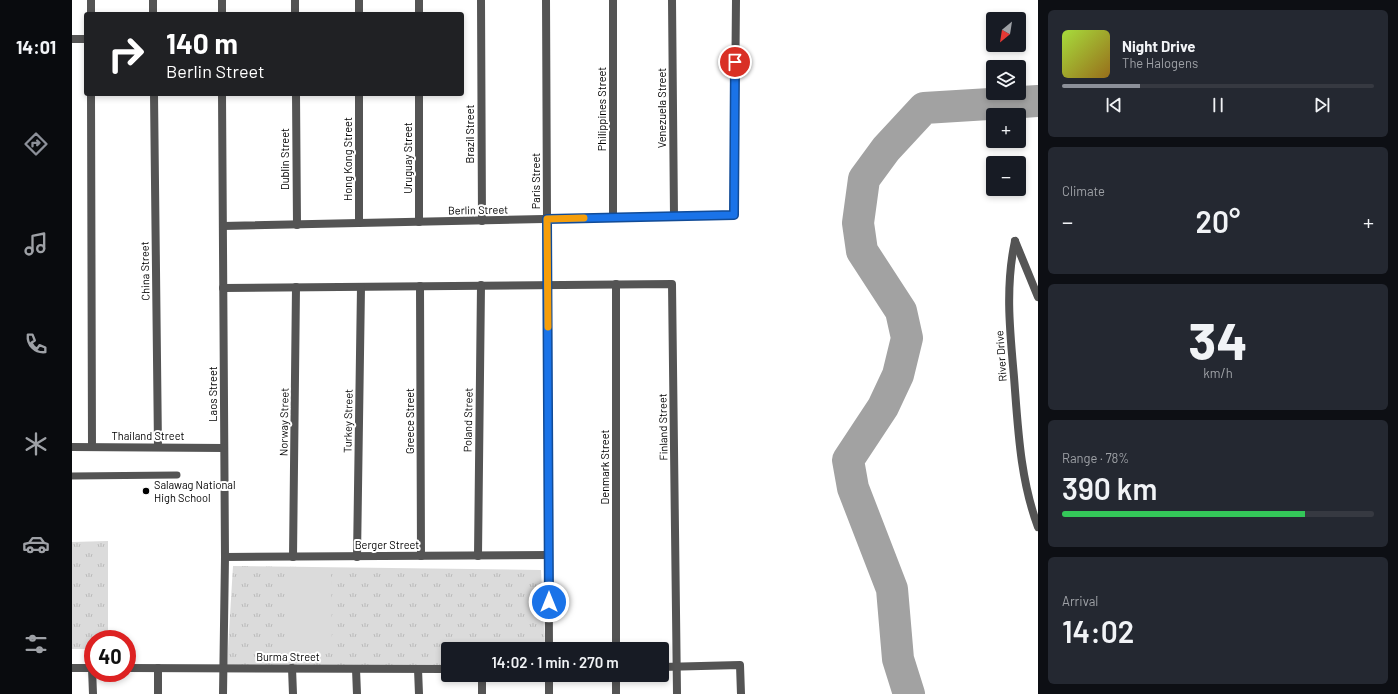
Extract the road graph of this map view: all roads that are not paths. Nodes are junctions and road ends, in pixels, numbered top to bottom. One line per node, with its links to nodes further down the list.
1 (91, 0): 12 (street)
2 (153, 0): 13 (street)
3 (222, 0): 14 (street)
4 (295, 0): 15 (street)
5 (359, 0): 16 (street)
6 (419, 0): 17 (street)
7 (481, 0): 29 (street, Brazil Street)
8 (546, 0): 28 (street, Paris Street)
9 (613, 0): 27 (street, Philippines Street)
10 (672, 0): 26 (street, Venezuela Street)
11 (736, 0): 26 (street, Berlin Street)
12 (91, 12)
13 (154, 12)
14 (222, 12)
15 (295, 12)
16 (359, 12)
17 (419, 12)
18 (72, 39): 19 (street)
19 (84, 39)
20 (91, 96): 43 (street)
21 (154, 96): 44 (street, China Street)
22 (222, 96): 33 (street, Laos Street)
23 (296, 96): 32 (street, Dublin Street)
24 (359, 96): 31 (street, Hong Kong Street)
25 (419, 96): 30 (street, Uruguay Street)
26 (674, 216): 27 (street, Berlin Street)
27 (614, 218): 28 (street, Berlin Street)
28 (547, 219): 29 (street, Berlin Street); 36 (street, Paris Street)
29 (482, 221): 30 (street, Berlin Street)
30 (419, 222): 31 (street, Berlin Street)
31 (359, 223): 32 (street, Berlin Street)
32 (297, 225): 33 (street, Berlin Street)
33 (223, 226): 40 (street, Laos Street)
34 (616, 284): 36 (street, Finland Street); 56 (street, Denmark Street); 57 (street, Finland Street)
35 (481, 285): 36 (street, Finland Street); 38 (street, Finland Street); 52 (street, Poland Street)
36 (548, 285): 49 (street, Paris Street)
37 (361, 286): 38 (street, Finland Street); 39 (street, Finland Street); 50 (street, Turkey Street)
38 (420, 286): 51 (street, Greece Street)
39 (296, 287): 40 (street, Finland Street); 54 (street, Norway Street)
40 (223, 288): 45 (street, Laos Street)
41 (1038, 297): 48 (street, River Drive)
42 (72, 447): 43 (street, Thailand Street)
43 (92, 447): 44 (street, Thailand Street)
44 (158, 447): 45 (street, Thailand Street)
45 (224, 448): 53 (street, Laos Street)
46 (177, 475): 47 (lane)
47 (72, 476)
48 (1038, 527)
49 (549, 555): 52 (street, Berger Street); 55 (street, Paris Street)
50 (357, 556): 51 (street, Berger Street); 54 (street, Berger Street)
51 (421, 556): 52 (street, Berger Street)
52 (478, 556)
53 (225, 557): 54 (street, Berger Street); 63 (street, Laos Street)
54 (293, 557)
55 (549, 642)
56 (616, 642)
57 (677, 666): 58 (street); 81 (street, Finland Street); 82 (street)
58 (669, 667)
59 (72, 668): 60 (street)
60 (84, 668)
61 (136, 668): 62 (street, Burma Street)
62 (158, 668): 63 (street, Burma Street); 73 (street)
63 (223, 668): 64 (street, Burma Street); 74 (street, Laos Street)
64 (292, 668): 65 (street, Burma Street); 75 (street)
65 (356, 668): 66 (street, Burma Street); 76 (street)
66 (418, 669): 67 (street, Burma Street); 77 (street)
67 (441, 669)
68 (92, 682): 72 (street)
69 (482, 682): 78 (street)
70 (549, 682): 79 (street)
71 (616, 682): 80 (street)
72 (92, 694)
73 (158, 694)
74 (223, 694)
75 (293, 694)
76 (357, 694)
77 (419, 694)
78 (482, 694)
79 (550, 694)
80 (616, 694)
81 (677, 694)
82 (741, 694)

